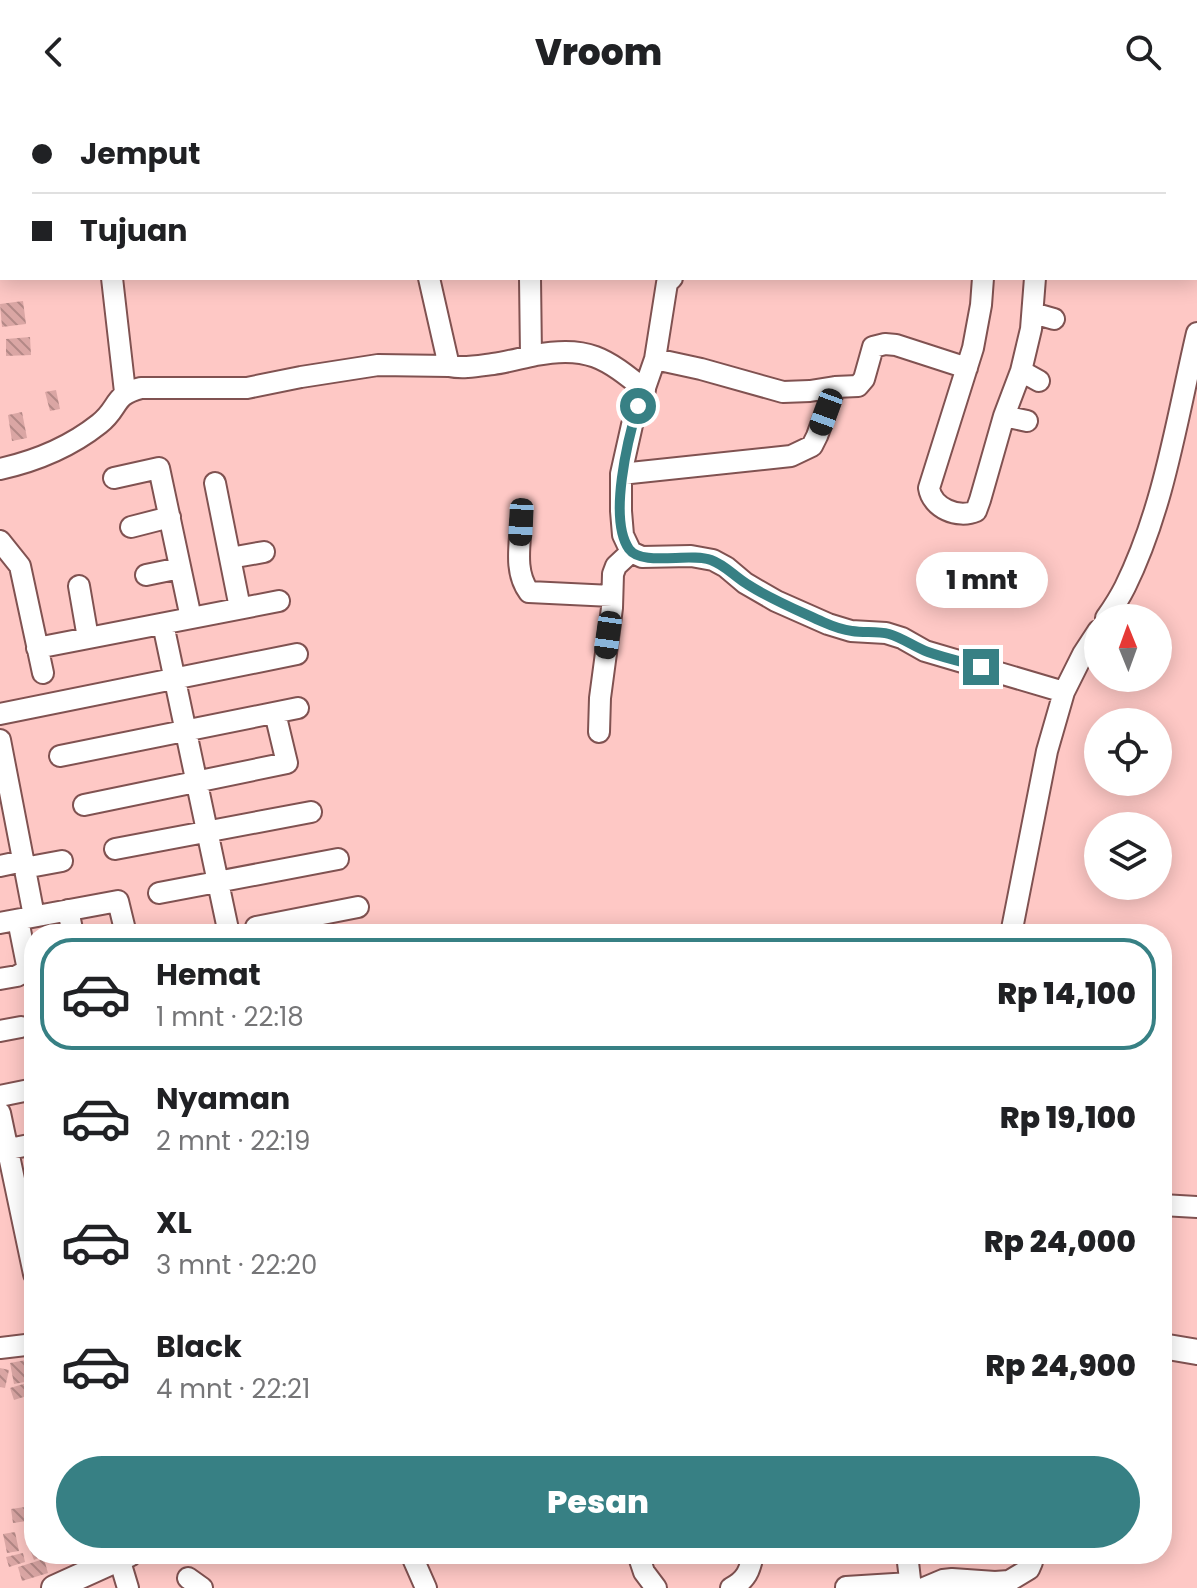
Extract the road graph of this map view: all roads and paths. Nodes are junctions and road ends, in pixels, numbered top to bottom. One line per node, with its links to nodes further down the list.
1 (112, 280): 18 (street)
2 (429, 280): 12 (street)
3 (530, 280): 10 (street)
4 (669, 280): 11 (street)
5 (983, 280): 13 (street)
6 (1035, 280): 7 (street)
7 (1033, 313): 8 (street); 14 (street)
8 (1054, 319)
9 (1197, 333): 19 (street)
10 (531, 356): 12 (street); 17 (street)
11 (655, 359): 16 (street); 17 (street)
12 (449, 366): 18 (street)
13 (967, 368): 16 (street); 20 (street)
14 (1021, 371): 15 (street); 20 (street)
15 (1039, 381)
16 (835, 387): 23 (street)
17 (645, 390): 23 (street)
18 (125, 392): 22 (street)
19 (1188, 414): 39 (street)
20 (1004, 416): 21 (street)
21 (1027, 421)
22 (1, 465)
23 (621, 474): 31 (street)
24 (114, 478): 26 (street)
25 (215, 483): 32 (street)
26 (170, 517): 28 (street); 34 (street)
27 (521, 522): 37 (street)
28 (131, 527)
29 (0, 541): 33 (street)
30 (264, 552): 32 (street)
31 (631, 552): 37 (street); 49 (street)
32 (230, 558): 40 (street)
33 (8, 561): 44 (street)
34 (180, 568): 35 (street); 41 (street)
35 (146, 575)
36 (79, 586): 43 (street)
37 (612, 596): 54 (street)
38 (279, 601): 40 (street)
39 (1115, 604)
40 (240, 608): 41 (street)
41 (191, 618): 42 (street)
42 (163, 624): 43 (street); 48 (street)
43 (88, 638): 44 (street)
44 (37, 648): 47 (street)
45 (1084, 652): 49 (street)
46 (297, 654): 48 (street)
47 (43, 673)
48 (175, 679): 52 (street); 53 (street)
49 (1064, 692): 75 (street)
50 (298, 708): 51 (street)
51 (275, 713): 53 (street); 57 (street)
52 (0, 714)
53 (186, 731): 56 (street); 57 (street)
54 (599, 732)
55 (0, 740): 64 (street)
56 (60, 756)
57 (197, 782): 58 (street); 60 (street)
58 (84, 805)
59 (311, 812): 60 (street)
60 (207, 832): 61 (street); 66 (street)
61 (115, 849)
62 (338, 859): 66 (street)
63 (62, 861): 64 (street)
64 (24, 865): 65 (street); 70 (street)
65 (0, 866)
66 (218, 882): 67 (street); 73 (street)
67 (159, 893)
68 (358, 907): 74 (street)
69 (68, 910): 70 (street); 71 (street); 72 (street)
70 (17, 920): 76 (street)
71 (71, 924)
72 (124, 924)
73 (227, 924)
74 (296, 924)
75 (1013, 924)
76 (24, 952)
77 (24, 972): 78 (street)
78 (0, 979)
79 (21, 1027): 80 (street)
80 (0, 1031)
81 (24, 1091): 82 (street)
82 (0, 1096)
83 (0, 1113): 85 (street)
84 (24, 1146): 85 (street)
85 (3, 1150): 88 (street)
86 (1172, 1206): 87 (street)
87 (1197, 1207)
88 (24, 1234)
89 (24, 1345): 90 (street)
90 (0, 1348)
91 (1172, 1348): 92 (main road)
92 (1197, 1352)
93 (106, 1564): 102 (main road)
94 (125, 1564): 103 (street)
95 (415, 1564): 104 (street)
96 (641, 1564): 105 (street)
97 (750, 1564): 106 (street)
98 (910, 1564): 100 (street)
99 (1031, 1564): 100 (street)
100 (915, 1586): 101 (street)
101 (846, 1587)
102 (54, 1588)
103 (128, 1588)
104 (426, 1588)
105 (655, 1588)
106 (731, 1588)

